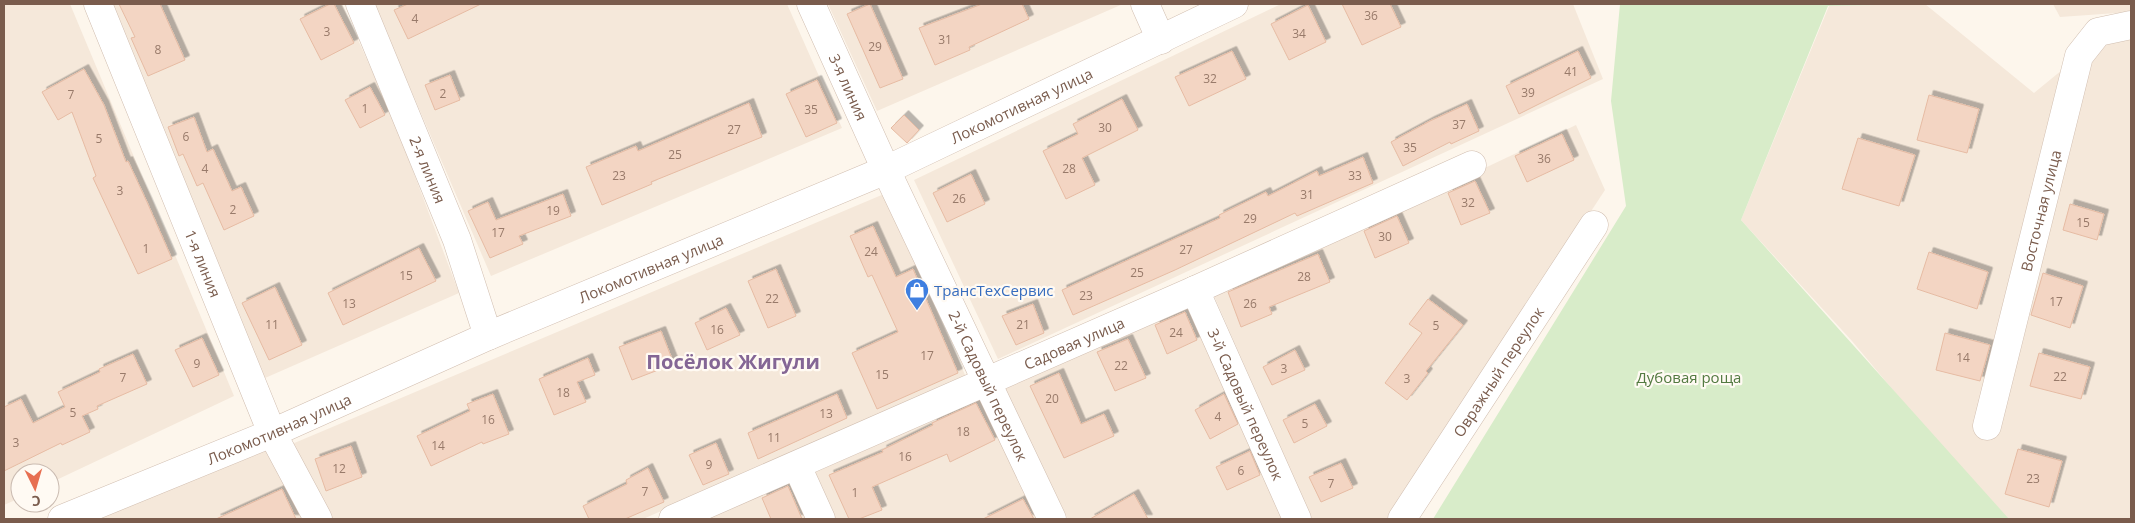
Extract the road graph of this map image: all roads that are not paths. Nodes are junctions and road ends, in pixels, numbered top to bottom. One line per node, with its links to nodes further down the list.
1 (98, 4): 15 (street, 1-я линия)
2 (360, 4): 12 (street, 2-я линия)
3 (810, 4): 9 (street, 3-я линия)
4 (1145, 4): 7 (street)
5 (1234, 4): 7 (street, Локомотивная улица)
6 (2131, 26): 14 (street, Восточная улица)
7 (1161, 40): 9 (street, Локомотивная улица)
8 (1472, 164): 11 (street, Садовая улица)
9 (886, 170): 12 (street, Локомотивная улица); 13 (street, 2-й Садовый переулок)
10 (1594, 225): 23 (street, Овражный переулок)
11 (1196, 290): 13 (street, Садовая улица); 22 (street, 3-й Садовый переулок)
12 (488, 336): 15 (street, Локомотивная улица)
13 (987, 380): 16 (street, Садовая улица); 21 (street, 2-й Садовый переулок)
14 (1987, 426)
15 (272, 433): 17 (street, Локомотивная улица); 18 (street, 1-я линия)
16 (797, 466): 19 (street, Садовая улица); 20 (street)
17 (62, 519)
18 (318, 519)
19 (673, 519)
20 (821, 519)
21 (1052, 519)
22 (1297, 519)
23 (1402, 519)

